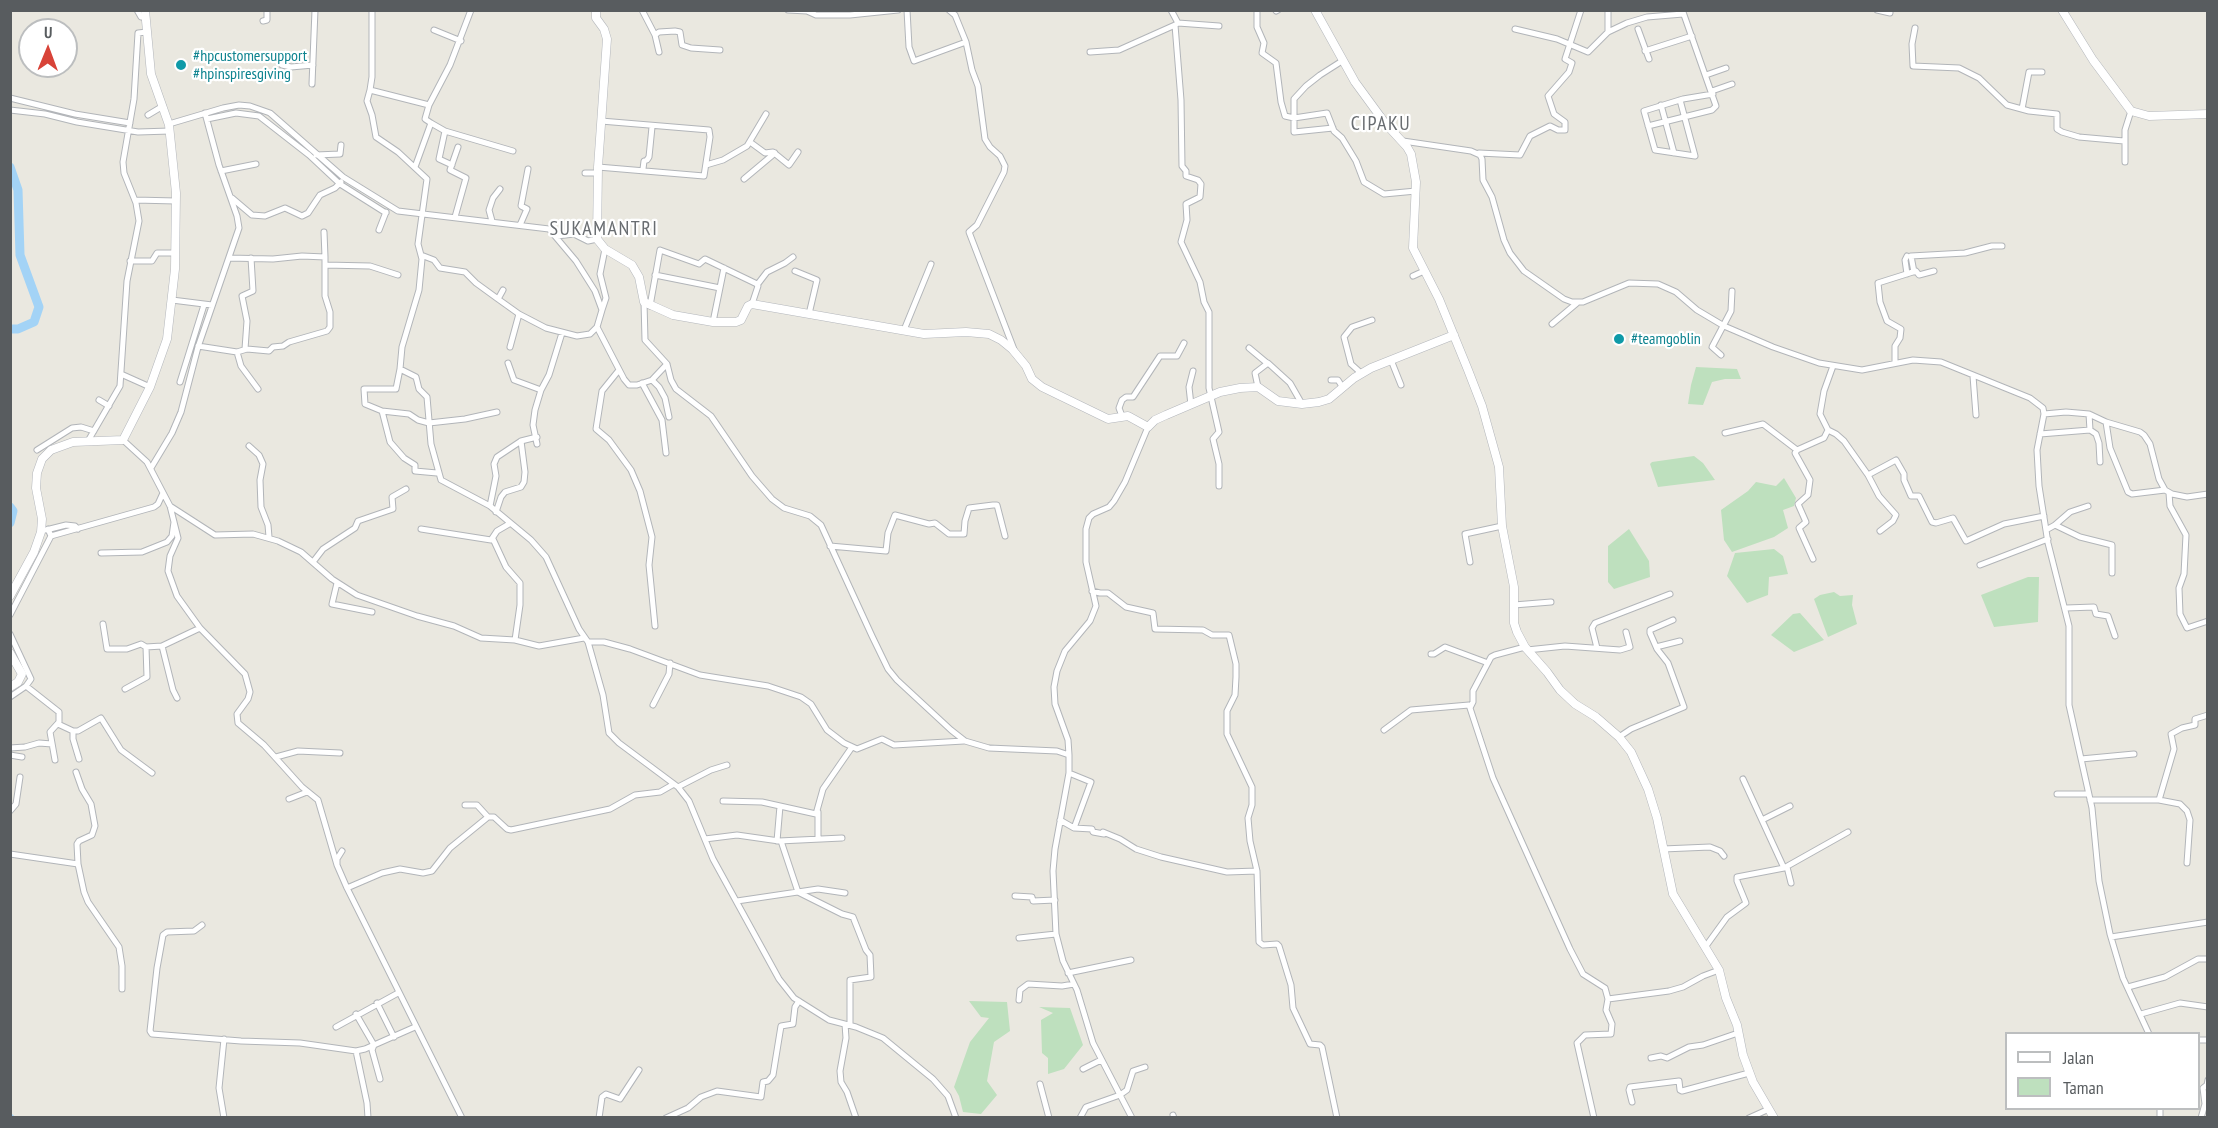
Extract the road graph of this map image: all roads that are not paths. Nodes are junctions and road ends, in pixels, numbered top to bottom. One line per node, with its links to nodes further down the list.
1 (137, 10): 21 (street)
2 (267, 10): 23 (street)
3 (315, 10): 44 (street)
4 (372, 10): 50 (street)
5 (471, 10): 34 (street)
6 (596, 10): 67 (street)
7 (642, 10): 32 (street)
8 (788, 10): 9 (street)
9 (898, 10)
10 (907, 10): 35 (street)
11 (950, 10): 35 (street)
12 (1171, 10): 24 (street)
13 (1257, 10): 66 (street)
14 (1316, 10): 42 (street)
15 (1581, 10): 36 (street)
16 (1608, 10): 31 (street)
17 (1877, 10): 20 (street)
18 (2062, 10): 59 (street)
19 (1683, 12): 22 (street); 33 (street)
20 (1890, 13)
21 (145, 14): 30 (street)
22 (1647, 14): 31 (street)
23 (263, 21)
24 (1177, 24): 25 (street); 40 (street); 187 (street)
25 (1219, 26)
26 (1915, 28): 57 (street)
27 (1515, 29): 36 (street)
28 (1638, 29): 38 (street)
29 (434, 30): 34 (street)
30 (147, 32): 56 (street); 71 (street)
31 (1608, 32): 36 (street)
32 (655, 35): 37 (street); 39 (street)
33 (1692, 36): 38 (street); 47 (street)
34 (460, 41): 54 (street)
35 (966, 42): 162 (street)
36 (1570, 44): 85 (street)
37 (720, 50)
38 (1646, 51): 41 (street)
39 (659, 52)
40 (1090, 52)
41 (1649, 59)
42 (1342, 61): 66 (street); 76 (street)
43 (282, 64): 44 (street)
44 (314, 65): 48 (street)
45 (1726, 68): 47 (street)
46 (2042, 72): 57 (street)
47 (1706, 75): 51 (street)
48 (312, 84)
49 (1732, 84): 51 (street)
50 (370, 90): 54 (street); 92 (street)
51 (1712, 93): 53 (street); 65 (street)
52 (10, 98): 60 (street)
53 (1680, 100): 55 (street); 65 (street)
54 (429, 105): 69 (street)
55 (1661, 105): 68 (street); 70 (street)
56 (163, 106): 63 (street); 72 (street)
57 (2022, 109): 77 (street)
58 (10, 110): 60 (street)
59 (2131, 111): 62 (street); 77 (street)
60 (56, 112): 71 (street)
61 (766, 114): 78 (street)
62 (2208, 114)
63 (148, 115)
64 (204, 115): 72 (street); 79 (street); 96 (street)
65 (1685, 117): 68 (street); 86 (street)
66 (1294, 118): 74 (street); 74 (street)
67 (601, 121): 73 (street); 95 (street)
68 (1665, 121): 70 (street); 86 (street)
69 (431, 123): 75 (street); 92 (street)
70 (1648, 126): 86 (street)
71 (130, 127): 72 (street); 103 (street)
72 (169, 127): 104 (street)
73 (652, 127): 91 (street); 94 (street)
74 (1333, 128): 101 (street)
75 (445, 131): 82 (street); 90 (street)
76 (1403, 141): 85 (street); 101 (street)
77 (2124, 141): 88 (street)
78 (750, 142): 84 (street); 91 (street)
79 (302, 145): 87 (street); 99 (street)
80 (341, 145): 87 (street)
81 (458, 147): 90 (street)
82 (513, 151)
83 (798, 152): 84 (street)
84 (775, 153): 98 (street)
85 (1477, 153): 141 (street)
86 (1674, 153)
87 (316, 155): 99 (street)
88 (2125, 162)
89 (256, 164): 96 (street)
90 (452, 165): 107 (street)
91 (706, 165): 94 (street)
92 (414, 167): 106 (street)
93 (528, 169): 109 (street)
94 (643, 169): 95 (street)
95 (598, 170): 97 (street); 113 (street)
96 (221, 171): 102 (street)
97 (585, 172)
98 (744, 179)
99 (342, 181): 102 (street); 105 (street)
100 (500, 189): 108 (street)
101 (1416, 191): 128 (street)
102 (230, 196): 121 (street)
103 (135, 200): 104 (street); 123 (street)
104 (176, 201): 116 (street)
105 (387, 210): 106 (street); 110 (street)
106 (421, 214): 107 (street); 117 (street)
107 (455, 217): 108 (street)
108 (492, 221): 109 (street)
109 (520, 225): 112 (street)
110 (379, 230)
111 (324, 232): 120 (street)
112 (557, 237): 113 (street); 145 (street)
113 (597, 239): 115 (street)
114 (2002, 246): 130 (street)
115 (605, 249): 142 (street); 145 (street)
116 (176, 253): 123 (street); 140 (street)
117 (421, 255): 139 (street); 170 (street)
118 (793, 256): 135 (street)
119 (1907, 256): 133 (street)
120 (325, 257): 122 (street); 125 (street)
121 (229, 258): 122 (street); 144 (street)
122 (251, 258): 160 (street)
123 (130, 261): 175 (street)
124 (931, 264): 153 (street)
125 (325, 265): 131 (street); 160 (street)
126 (724, 268): 132 (street); 135 (street); 136 (street)
127 (795, 271): 147 (street)
128 (1424, 271): 134 (street); 155 (street)
129 (1934, 271): 130 (street)
130 (1914, 272): 133 (street)
131 (398, 274)
132 (655, 274): 136 (street); 142 (street)
133 (1907, 274): 165 (street)
134 (1413, 276)
135 (758, 285): 143 (street)
136 (720, 288): 149 (street)
137 (503, 291): 139 (street)
138 (1732, 291): 151 (street)
139 (498, 299): 146 (street)
140 (172, 300): 144 (street); 182 (street)
141 (1577, 303): 150 (street); 151 (street)
142 (647, 304): 149 (street); 168 (street)
143 (752, 304): 147 (street); 149 (street)
144 (208, 305): 157 (street)
145 (602, 310): 152 (street)
146 (519, 314): 154 (street); 158 (street)
147 (809, 314): 153 (street)
148 (1372, 320): 174 (street)
149 (713, 322)
150 (1552, 324)
151 (1724, 326): 163 (street); 169 (street)
152 (597, 327): 154 (street); 171 (street)
153 (904, 330): 162 (street)
154 (562, 333): 186 (street)
155 (1454, 335): 164 (street); 233 (street)
156 (1184, 342): 197 (street)
157 (195, 346): 161 (street); 173 (street)
158 (510, 347)
159 (1248, 348): 167 (street)
160 (245, 349): 161 (street)
161 (237, 352): 185 (street)
162 (1015, 352): 197 (street)
163 (1721, 356)
164 (1392, 360): 174 (street); 181 (street)
165 (1895, 362): 169 (street); 176 (street)
166 (508, 363): 186 (street)
167 (1267, 363): 183 (street); 189 (street)
168 (667, 364): 177 (street); 242 (street)
169 (1833, 366): 202 (street)
170 (400, 369): 192 (street); 200 (street)
171 (619, 370): 180 (street); 263 (street)
172 (1192, 371): 190 (street)
173 (187, 372): 179 (street); 217 (street)
174 (1361, 373): 184 (street)
175 (122, 374): 182 (street); 191 (street)
176 (1973, 376): 194 (street); 196 (street)
177 (654, 379): 180 (street); 198 (street)
178 (1331, 380): 184 (street)
179 (180, 382)
180 (642, 383): 215 (street)
181 (1401, 385)
182 (150, 387): 209 (street)
183 (1258, 387): 187 (street); 189 (street)
184 (1343, 388): 189 (street)
185 (258, 389)
186 (541, 390): 211 (street)
187 (1211, 396): 190 (street); 220 (street)
188 (99, 400): 191 (street)
189 (1302, 404)
190 (1191, 405): 201 (street)
191 (109, 406): 204 (street)
192 (382, 411): 200 (street); 218 (street)
193 (497, 412): 200 (street)
194 (2044, 414): 195 (street); 207 (street)
195 (2089, 414): 199 (street); 203 (street)
196 (1977, 415)
197 (1122, 416): 201 (street)
198 (669, 417)
199 (2106, 422): 222 (street); 222 (street)
200 (429, 423): 218 (street)
201 (1148, 427): 251 (street)
202 (1828, 430): 214 (street); 219 (street)
203 (2090, 430): 207 (street); 208 (street)
204 (94, 431): 210 (street); 213 (street)
205 (2103, 431): 208 (street)
206 (1725, 433): 214 (street)
207 (2040, 434): 229 (street)
208 (2096, 434): 216 (street)
209 (123, 440): 210 (street); 217 (street)
210 (88, 441): 237 (street)
211 (521, 441): 226 (street); 228 (street)
212 (249, 446): 239 (street)
213 (37, 450)
214 (1797, 450): 244 (street)
215 (666, 453)
216 (2100, 462)
217 (151, 468): 223 (street)
218 (437, 473): 226 (street)
219 (1868, 475): 229 (street); 236 (street)
220 (1219, 486)
221 (406, 489): 245 (street)
222 (2167, 491): 224 (street); 261 (street)
223 (163, 493): 225 (street); 237 (street)
224 (2208, 494)
225 (170, 506): 230 (street); 239 (street)
226 (490, 506): 228 (street)
227 (2088, 506): 232 (street)
228 (496, 512): 231 (street)
229 (2044, 516): 235 (street)
230 (174, 520): 243 (street); 264 (street)
231 (509, 524): 240 (street); 269 (street)
232 (2055, 525): 235 (street); 248 (street)
233 (1502, 526): 246 (street); 255 (street)
234 (421, 529): 240 (street)
235 (2046, 530): 241 (street)
236 (1880, 531)
237 (48, 532): 249 (street)
238 (1005, 536): 242 (street)
239 (269, 537): 245 (street)
240 (493, 539): 268 (street)
241 (2048, 539): 247 (street); 257 (street)
242 (831, 546): 296 (street)
243 (101, 554)
244 (1813, 559)
245 (313, 562): 250 (street)
246 (1470, 562)
247 (1980, 565)
248 (2112, 573)
249 (24, 579): 253 (street); 256 (street)
250 (338, 583): 258 (street); 268 (street)
251 (1092, 591): 291 (street); 303 (street)
252 (1670, 594): 275 (street)
253 (10, 596)
254 (1551, 602): 255 (street)
255 (1514, 605): 274 (street)
256 (12, 606): 259 (street)
257 (2066, 608): 267 (street); 307 (street)
258 (372, 612)
259 (10, 615)
260 (1673, 620): 272 (street)
261 (2208, 621)
262 (103, 624): 273 (street)
263 (655, 626)
264 (200, 628): 271 (street); 305 (street)
265 (1626, 632): 275 (street)
266 (10, 634): 276 (street)
267 (2115, 636)
268 (515, 640): 269 (street)
269 (586, 640): 278 (street); 315 (street)
270 (1680, 641): 272 (street)
271 (162, 646): 273 (street); 286 (street)
272 (1656, 646): 295 (street)
273 (146, 647): 284 (street)
274 (1526, 648): 275 (street); 279 (street); 295 (street)
275 (1597, 648)
276 (14, 652): 280 (street); 281 (street)
277 (1431, 654): 279 (street)
278 (670, 663): 287 (street); 298 (street)
279 (1488, 663): 288 (street)
280 (23, 675): 281 (street); 283 (street)
281 (31, 680): 282 (street)
282 (26, 686): 285 (street); 292 (street)
283 (10, 687)
284 (125, 689)
285 (10, 697)
286 (177, 698)
287 (653, 705)
288 (1470, 708): 294 (street); 366 (street)
289 (1232, 712): 291 (street)
290 (2208, 715): 320 (street)
291 (1227, 720): 344 (street)
292 (58, 724): 293 (street); 297 (street)
293 (73, 730): 306 (street); 311 (street)
294 (1384, 730)
295 (1620, 737): 336 (street)
296 (965, 741): 298 (street); 303 (street)
297 (52, 744): 299 (street); 308 (street)
298 (852, 747): 326 (street)
299 (10, 748)
300 (340, 753): 305 (street)
301 (2134, 754): 307 (street)
302 (10, 755): 304 (street)
303 (1069, 755): 312 (street)
304 (22, 757)
305 (276, 757): 316 (street)
306 (79, 759)
307 (2081, 759): 318 (street)
308 (55, 760)
309 (727, 765): 315 (street)
310 (75, 772): 341 (street)
311 (152, 773)
312 (1069, 773): 328 (street); 330 (street)
313 (20, 777): 325 (street)
314 (1743, 779): 329 (street)
315 (676, 785): 327 (street); 333 (street)
316 (307, 792): 319 (street); 342 (street)
317 (2057, 794): 318 (street)
318 (2089, 798): 320 (street); 355 (street)
319 (290, 799)
320 (2159, 800): 340 (street)
321 (723, 801): 323 (street)
322 (465, 805): 327 (street)
323 (780, 806): 326 (street); 335 (street)
324 (1790, 806): 329 (street)
325 (10, 811)
326 (818, 812): 334 (street)
327 (488, 817): 346 (street)
328 (1060, 820): 330 (street); 350 (street)
329 (1762, 820): 343 (street)
330 (1074, 828): 344 (street)
331 (1848, 832): 343 (street)
332 (842, 838): 334 (street)
333 (705, 839): 335 (street); 351 (street)
334 (818, 839): 335 (street)
335 (779, 841): 347 (street)
336 (1664, 849): 339 (street); 357 (street)
337 (342, 851): 342 (street)
338 (10, 854): 341 (street)
339 (1724, 856)
340 (2187, 863)
341 (78, 864): 364 (street)
342 (337, 866): 346 (street)
343 (1785, 867): 345 (street); 357 (street)
344 (1257, 871): 405 (street)
345 (1791, 884)
346 (347, 888): 365 (street)
347 (798, 892): 348 (street); 351 (street); 373 (street)
348 (845, 893)
349 (1015, 896): 350 (street)
350 (1055, 900): 354 (street)
351 (737, 901): 368 (street)
352 (2208, 922): 355 (street)
353 (202, 925): 379 (street)
354 (1056, 934): 356 (street); 361 (street)
355 (2111, 937): 363 (street)
356 (1019, 938)
357 (1706, 946): 360 (street)
358 (2208, 959): 363 (street)
359 (1131, 960): 361 (street)
360 (1719, 970): 366 (street); 377 (street)
361 (1068, 973): 362 (street)
362 (1074, 984): 367 (street); 383 (street)
363 (2128, 987): 372 (street)
364 (122, 989)
365 (398, 993): 369 (street); 375 (street)
366 (1608, 999): 406 (street)
367 (1019, 1000)
368 (799, 1001): 373 (street); 399 (street)
369 (377, 1003): 371 (street); 378 (street)
370 (2208, 1007): 372 (street)
371 (356, 1014): 374 (street); 380 (street)
372 (2140, 1014): 376 (street)
373 (848, 1024): 400 (street); 401 (street)
374 (336, 1027)
375 (415, 1028): 378 (street); 397 (street)
376 (2148, 1032)
377 (1738, 1033): 382 (street); 387 (street)
378 (394, 1037): 380 (street)
379 (224, 1039): 381 (street); 395 (street)
380 (374, 1045): 381 (street); 388 (street)
381 (356, 1051): 396 (street)
382 (1651, 1058)
383 (1101, 1060): 386 (street); 392 (street)
384 (1145, 1067): 392 (street)
385 (639, 1070): 398 (street)
386 (1083, 1070)
387 (1749, 1073): 393 (street); 394 (street)
388 (380, 1079)
389 (2208, 1080): 391 (street)
390 (1040, 1084): 402 (street)
391 (2201, 1088): 409 (street)
392 (1120, 1095): 403 (street); 404 (street)
393 (1632, 1102)
394 (1769, 1109): 407 (street); 408 (street)
395 (224, 1118)
396 (368, 1118)
397 (462, 1118)
398 (599, 1118)
399 (666, 1118)
400 (856, 1118)
401 (956, 1118)
402 (1049, 1118)
403 (1080, 1118)
404 (1132, 1118)
405 (1337, 1118)
406 (1594, 1118)
407 (1749, 1118)
408 (1774, 1118)
409 (2201, 1118)

